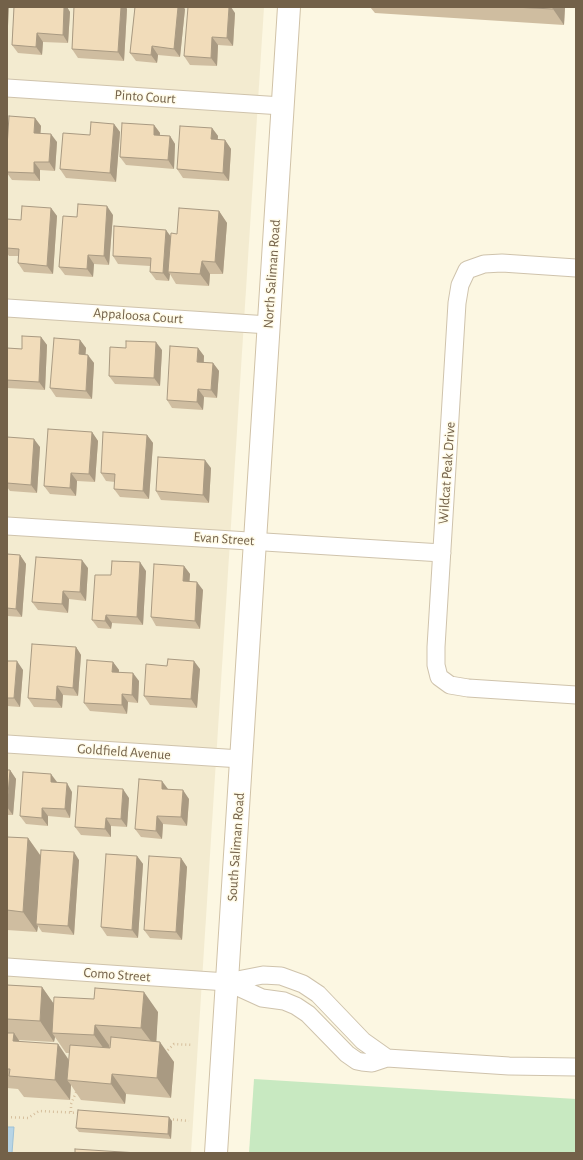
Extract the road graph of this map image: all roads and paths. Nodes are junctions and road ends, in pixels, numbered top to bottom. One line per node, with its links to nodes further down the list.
1 (289, 7): 3 (main road, North Saliman Road)
2 (7, 88): 3 (street, Pinto Court)
3 (282, 106): 6 (main road, North Saliman Road)
4 (576, 268): 9 (street, Wildcat Peak Drive)
5 (7, 308): 6 (street, Appaloosa Court)
6 (269, 325): 8 (main road, North Saliman Road)
7 (7, 526): 8 (street, Evan Street)
8 (255, 541): 9 (street, Evan Street); 12 (main road, South Saliman Road)
9 (442, 553): 10 (street, Wildcat Peak Drive)
10 (576, 695)
11 (7, 744): 12 (street, Goldfield Avenue)
12 (241, 759): 14 (main road, South Saliman Road)
13 (7, 967): 14 (street, Como Street)
14 (227, 982): 17 (street); 17 (street); 25 (main road, South Saliman Road)
15 (193, 1045): 16 (path)
16 (162, 1055)
17 (387, 1058): 18 (street)
18 (576, 1067)
19 (78, 1086): 20 (path)
20 (71, 1112): 21 (path); 22 (path)
21 (86, 1114)
22 (7, 1117)
23 (165, 1119): 24 (path)
24 (188, 1121)
25 (216, 1153)

